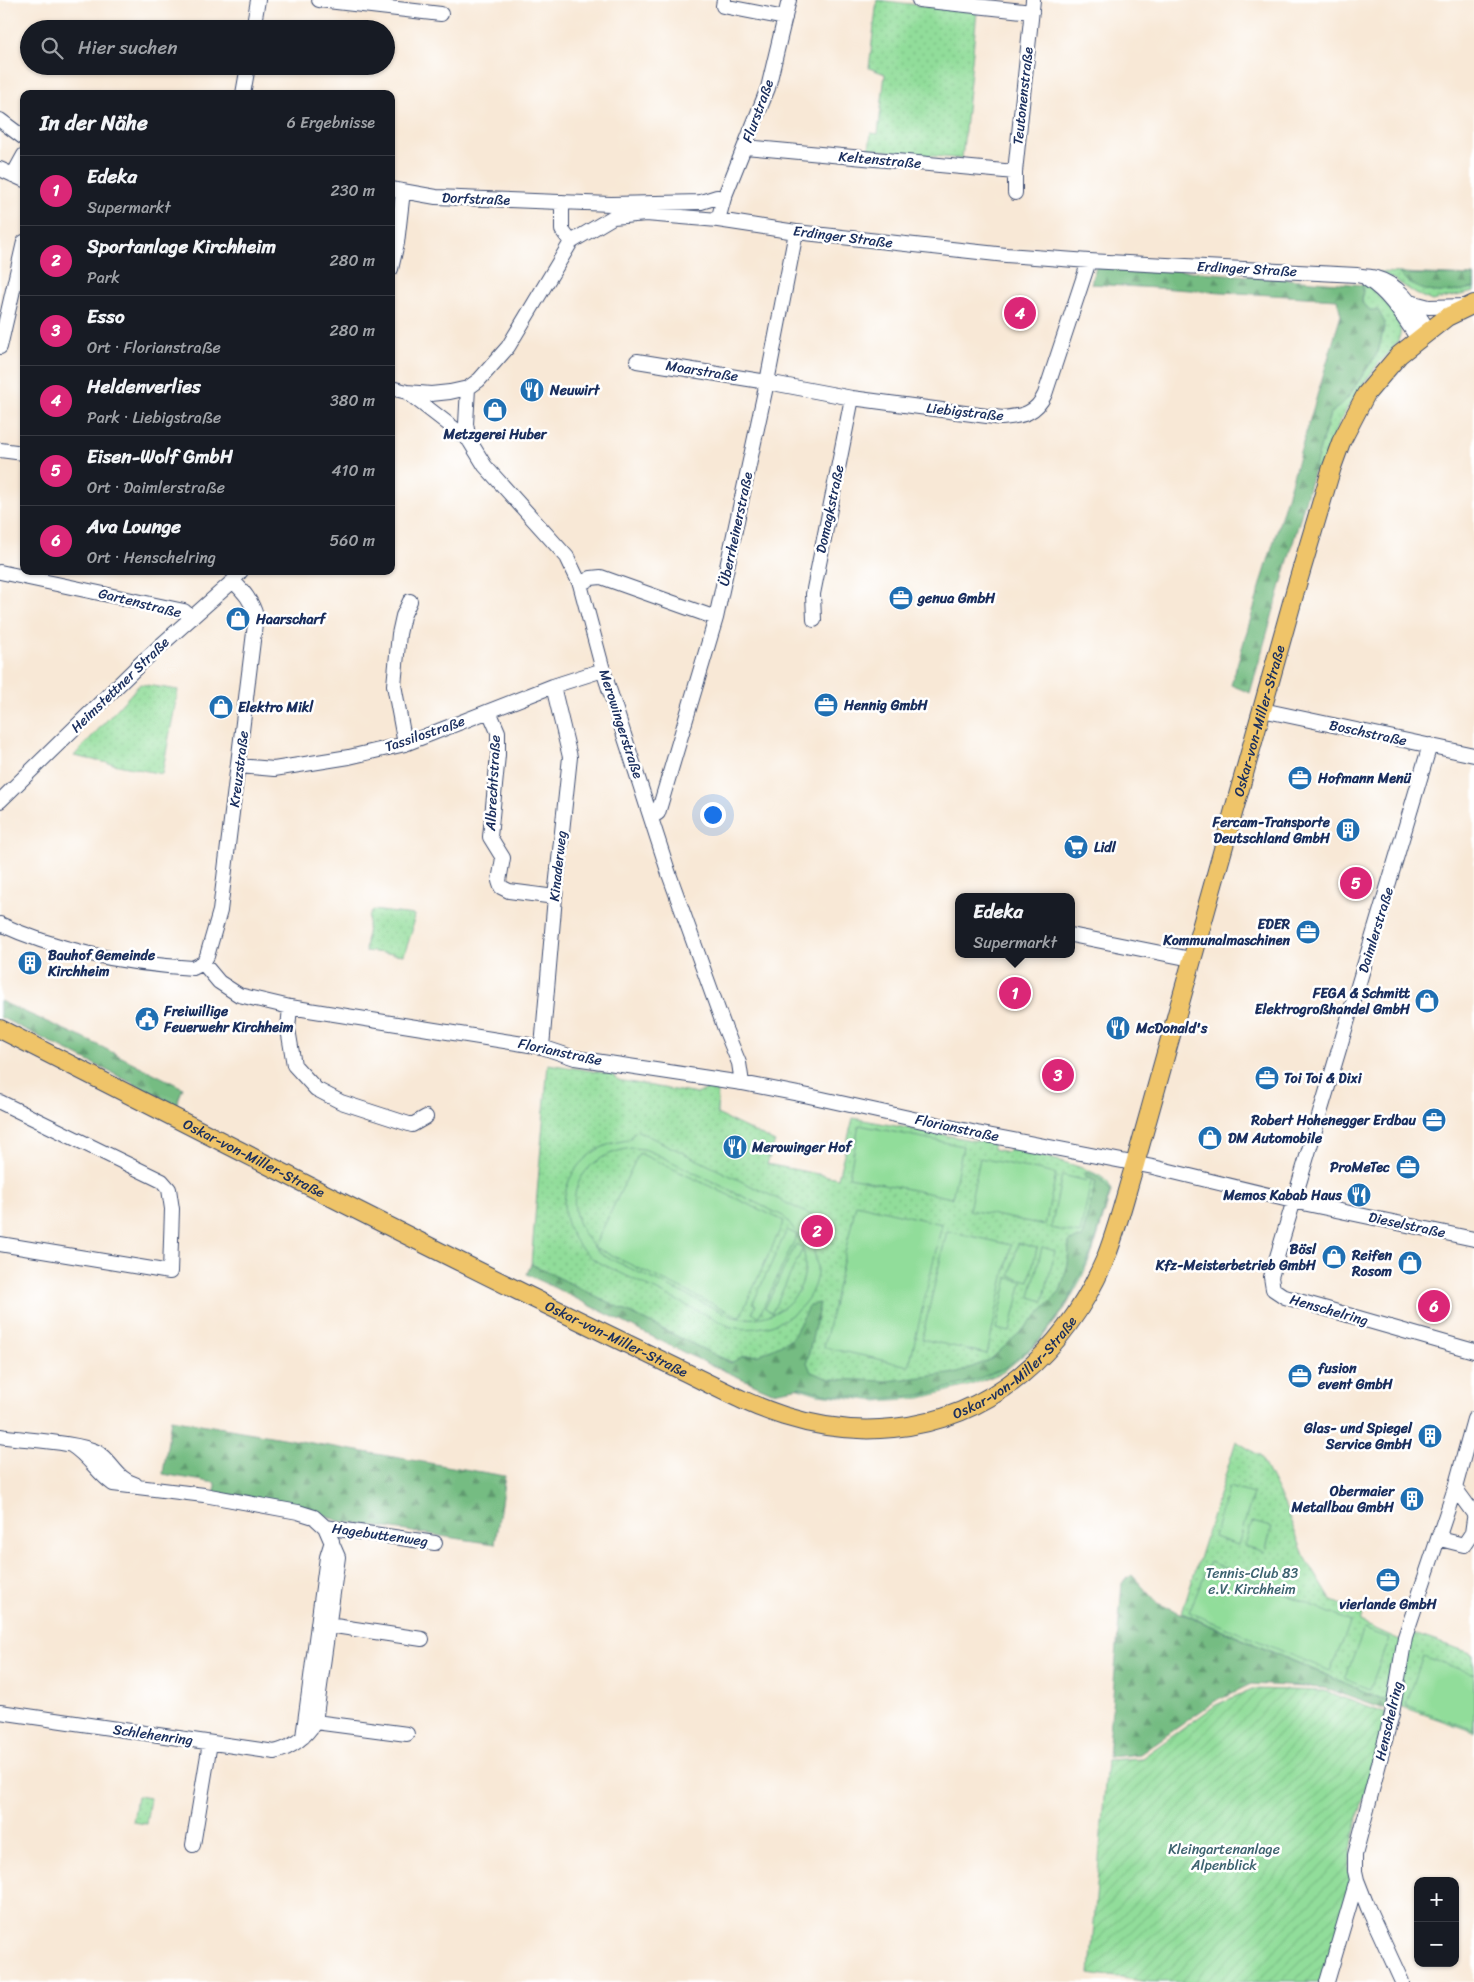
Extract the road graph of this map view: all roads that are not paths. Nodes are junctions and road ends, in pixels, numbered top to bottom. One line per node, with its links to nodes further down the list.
1 (258, 0): 9 (street)
2 (318, 0): 7 (street)
3 (724, 0): 8 (street)
4 (789, 0): 8 (street, Flurstraße)
5 (919, 0): 6 (street)
6 (1033, 6): 16 (street, Teutonenstraße)
7 (441, 14)
8 (784, 18): 14 (street, Flurstraße)
9 (255, 20)
10 (246, 75): 11 (street)
11 (244, 90)
12 (0, 120): 13 (street)
13 (20, 135)
14 (745, 147): 16 (street, Keltenstraße); 20 (street, Flurstraße)
15 (20, 162): 17 (street)
16 (1015, 172): 19 (street, Teutonenstraße)
17 (12, 175)
18 (397, 190): 21 (street, Dorfstraße); 26 (street)
19 (1015, 193)
20 (724, 198): 22 (street, Dorfstraße); 23 (street, Flurstraße)
21 (562, 202): 22 (street, Dorfstraße); 25 (street)
22 (612, 210): 23 (street, Erdinger Straße); 25 (street, Erdinger Straße)
23 (718, 220): 24 (street, Erdinger Straße)
24 (796, 232): 28 (street, Erdinger Straße); 35 (street, Überrheinerstraße)
25 (571, 242): 36 (street, Erdinger Straße)
26 (395, 252)
27 (20, 260): 33 (street)
28 (1089, 261): 29 (street, Erdinger Straße); 39 (street, Liebigstraße)
29 (1364, 277): 30 (street, Erdinger Straße); 32 (street, Erdinger Straße)
30 (1410, 302): 31 (street); 32 (street, Erdinger Straße)
31 (1472, 305): 32 (main road, Oskar-von-Miller-Straße)
32 (1423, 335): 52 (main road, Oskar-von-Miller-Straße)
33 (0, 347)
34 (637, 361): 35 (street, Moarstraße)
35 (767, 382): 39 (street, Liebigstraße); 48 (street, Überrheinerstraße)
36 (468, 388): 38 (street); 40 (street, Merowingerstraße)
37 (395, 389): 38 (street)
38 (407, 392): 40 (street)
39 (852, 398): 49 (street, Domagkstraße)
40 (469, 440): 45 (street, Merowingerstraße)
41 (0, 450): 42 (street)
42 (20, 452)
43 (0, 572): 47 (street, Gartenstraße)
44 (237, 576): 47 (street, Heimstettner Straße); 57 (street, Kreuzstraße)
45 (580, 584): 48 (street); 50 (street, Merowingerstraße)
46 (410, 602): 54 (street)
47 (192, 618): 58 (street, Heimstettner Straße)
48 (716, 618): 59 (street, Überrheinerstraße)
49 (814, 620)
50 (603, 670): 51 (street, Tassilostraße); 59 (street, Merowingerstraße)
51 (553, 686): 53 (street, Tassilostraße); 60 (street, Kinaderweg)
52 (1262, 710): 55 (street, Boschstraße); 63 (main road, Oskar-von-Miller-Straße)
53 (489, 711): 54 (street, Tassilostraße); 60 (street, Albrechtstraße)
54 (405, 744): 57 (street, Tassilostraße)
55 (1430, 745): 56 (street, Boschstraße); 72 (street, Daimlerstraße)
56 (1474, 755)
57 (239, 766): 64 (street, Kreuzstraße)
58 (0, 801)
59 (651, 817): 68 (street, Merowingerstraße)
60 (555, 896): 67 (street, Kinaderweg)
61 (0, 924): 64 (street)
62 (1075, 936): 63 (street)
63 (1191, 959): 71 (main road, Oskar-von-Miller-Straße)
64 (203, 963): 65 (street, Florianstraße)
65 (290, 1007): 67 (street, Florianstraße); 70 (street)
66 (0, 1029): 71 (main road, Oskar-von-Miller-Straße)
67 (542, 1047): 68 (street, Florianstraße)
68 (742, 1083): 71 (street, Florianstraße)
69 (0, 1102): 74 (street)
70 (426, 1117)
71 (1135, 1164): 72 (street, Dieselstraße)
72 (1293, 1201): 73 (street, Dieselstraße); 75 (street, Henschelring)
73 (1474, 1239)
74 (0, 1244)
75 (1474, 1351)
76 (1474, 1419): 78 (street, Henschelring)
77 (0, 1436): 81 (street)
78 (1455, 1488): 79 (street); 82 (street, Henschelring)
79 (1474, 1514)
80 (1474, 1519): 82 (street)
81 (326, 1526): 83 (street); 84 (street, Hagebuttenweg)
82 (1440, 1534): 93 (street, Henschelring)
83 (332, 1541): 85 (street); 90 (street)
84 (435, 1543)
85 (328, 1626): 86 (street); 88 (street)
86 (422, 1639)
87 (0, 1712): 91 (street, Schlehenring)
88 (315, 1722): 89 (street); 90 (street, Schlehenring)
89 (407, 1734)
90 (303, 1737): 91 (street, Schlehenring)
91 (210, 1743): 92 (street)
92 (193, 1846)
93 (1357, 1880): 94 (street); 95 (street, Henschelring)
94 (1327, 1982)
95 (1402, 1982)

